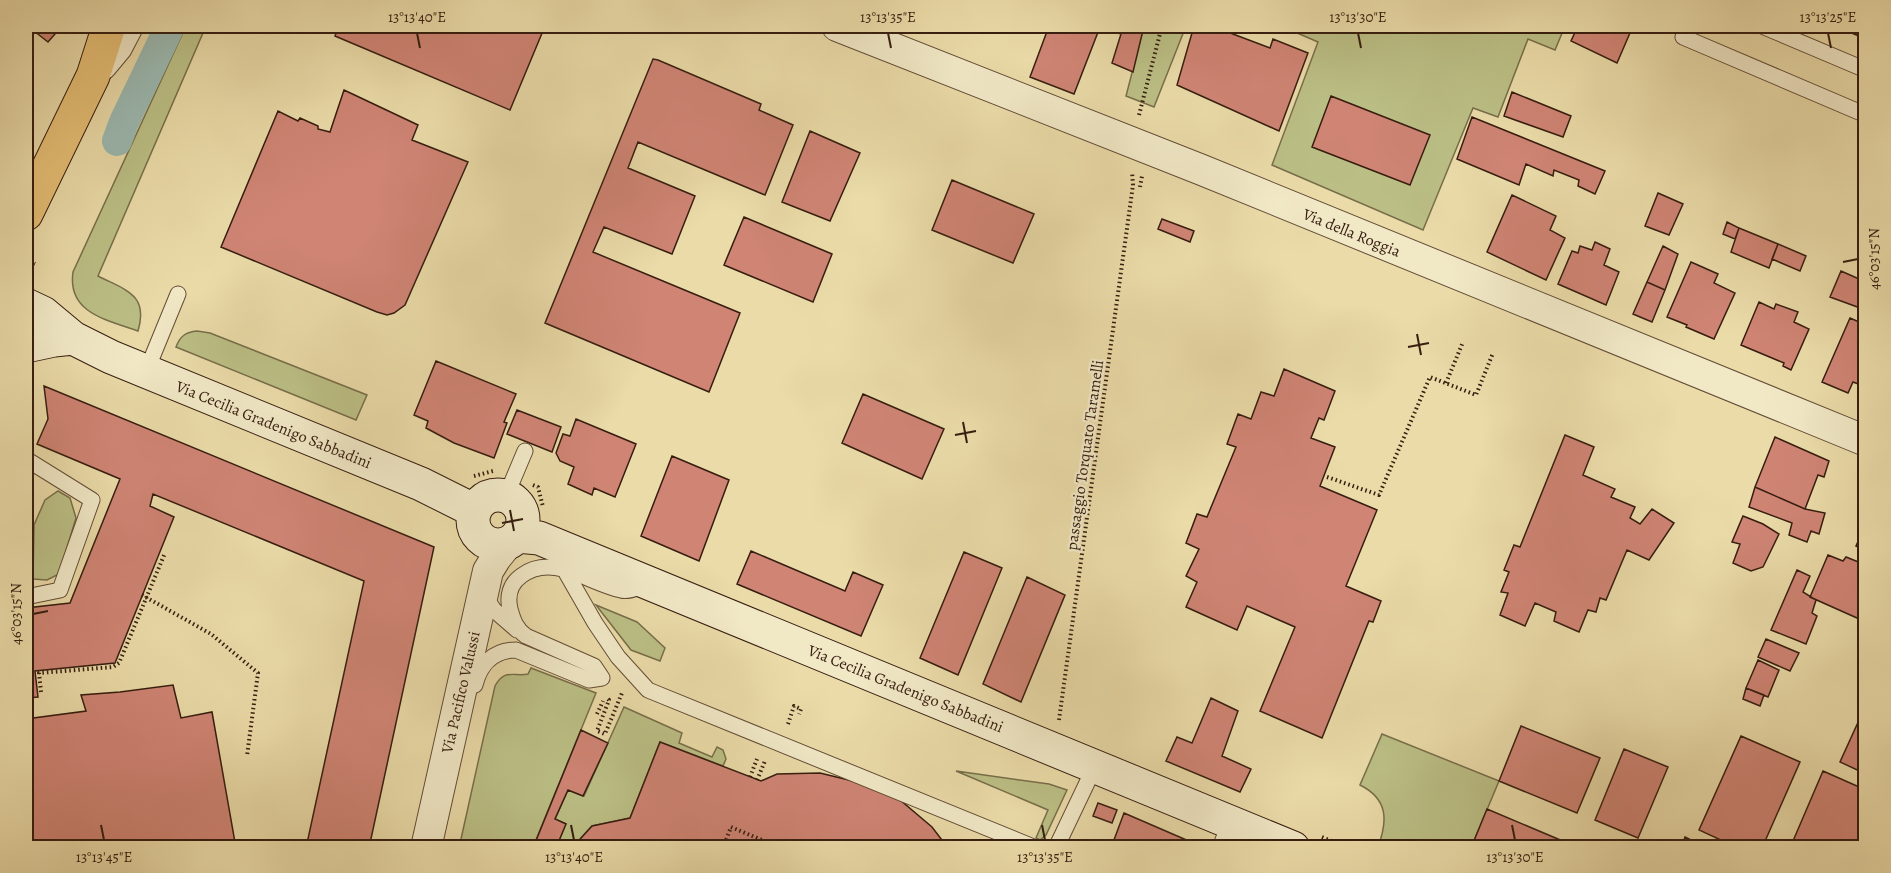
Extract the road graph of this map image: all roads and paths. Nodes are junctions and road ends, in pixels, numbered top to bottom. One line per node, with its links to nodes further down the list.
1 (109, 26): 8 (main road)
2 (128, 26): 8 (street)
3 (837, 26): 23 (street, Via della Roggia)
4 (1162, 26): 9 (path)
5 (1688, 26): 10 (lane)
6 (1762, 26): 7 (lane)
7 (1866, 70)
8 (93, 76): 12 (main road)
9 (1143, 103)
10 (1866, 115)
11 (1133, 185): 42 (path, passaggio Torquato Taramelli)
12 (26, 214)
13 (26, 260): 14 (path)
14 (35, 264)
15 (178, 294): 21 (lane)
16 (26, 305): 17 (street, Via Cecilia Gradenigo Sabbadini)
17 (73, 338): 19 (street); 21 (street, Via Cecilia Gradenigo Sabbadini)
18 (1463, 342): 22 (path)
19 (26, 346)
20 (1493, 353): 22 (path)
21 (146, 372): 28 (street, Via Cecilia Gradenigo Sabbadini)
22 (1446, 383): 26 (path)
23 (1866, 441)
24 (525, 451): 27 (lane)
25 (26, 459): 33 (lane)
26 (1327, 477)
27 (506, 496): 28 (street); 29 (street)
28 (475, 511): 29 (street, Via Cecilia Gradenigo Sabbadini)
29 (513, 539): 31 (street, Via Cecilia Gradenigo Sabbadini); 32 (street, Via Pacifico Valussi)
30 (165, 553): 34 (path)
31 (557, 556): 35 (lane); 46 (street, Via Cecilia Gradenigo Sabbadini); 53 (lane)
32 (482, 592): 35 (lane); 41 (street, Via Pacifico Valussi)
33 (26, 597)
34 (144, 597): 36 (path); 44 (path)
35 (519, 631): 41 (lane)
36 (41, 692)
37 (623, 692): 39 (path)
38 (792, 712): 40 (path)
39 (597, 714)
40 (799, 714)
41 (452, 727): 50 (street, Via Pacifico Valussi)
42 (1058, 728)
43 (759, 755): 47 (path)
44 (247, 756)
45 (766, 758): 48 (path)
46 (1095, 766): 49 (street, Via Cecilia Gradenigo Sabbadini); 54 (lane)
47 (750, 777)
48 (757, 780)
49 (1232, 836): 55 (street, Via Cecilia Gradenigo Sabbadini)
50 (426, 848)
51 (723, 848): 52 (path)
52 (781, 848)
53 (1036, 848)
54 (1056, 848)
55 (1293, 848)

